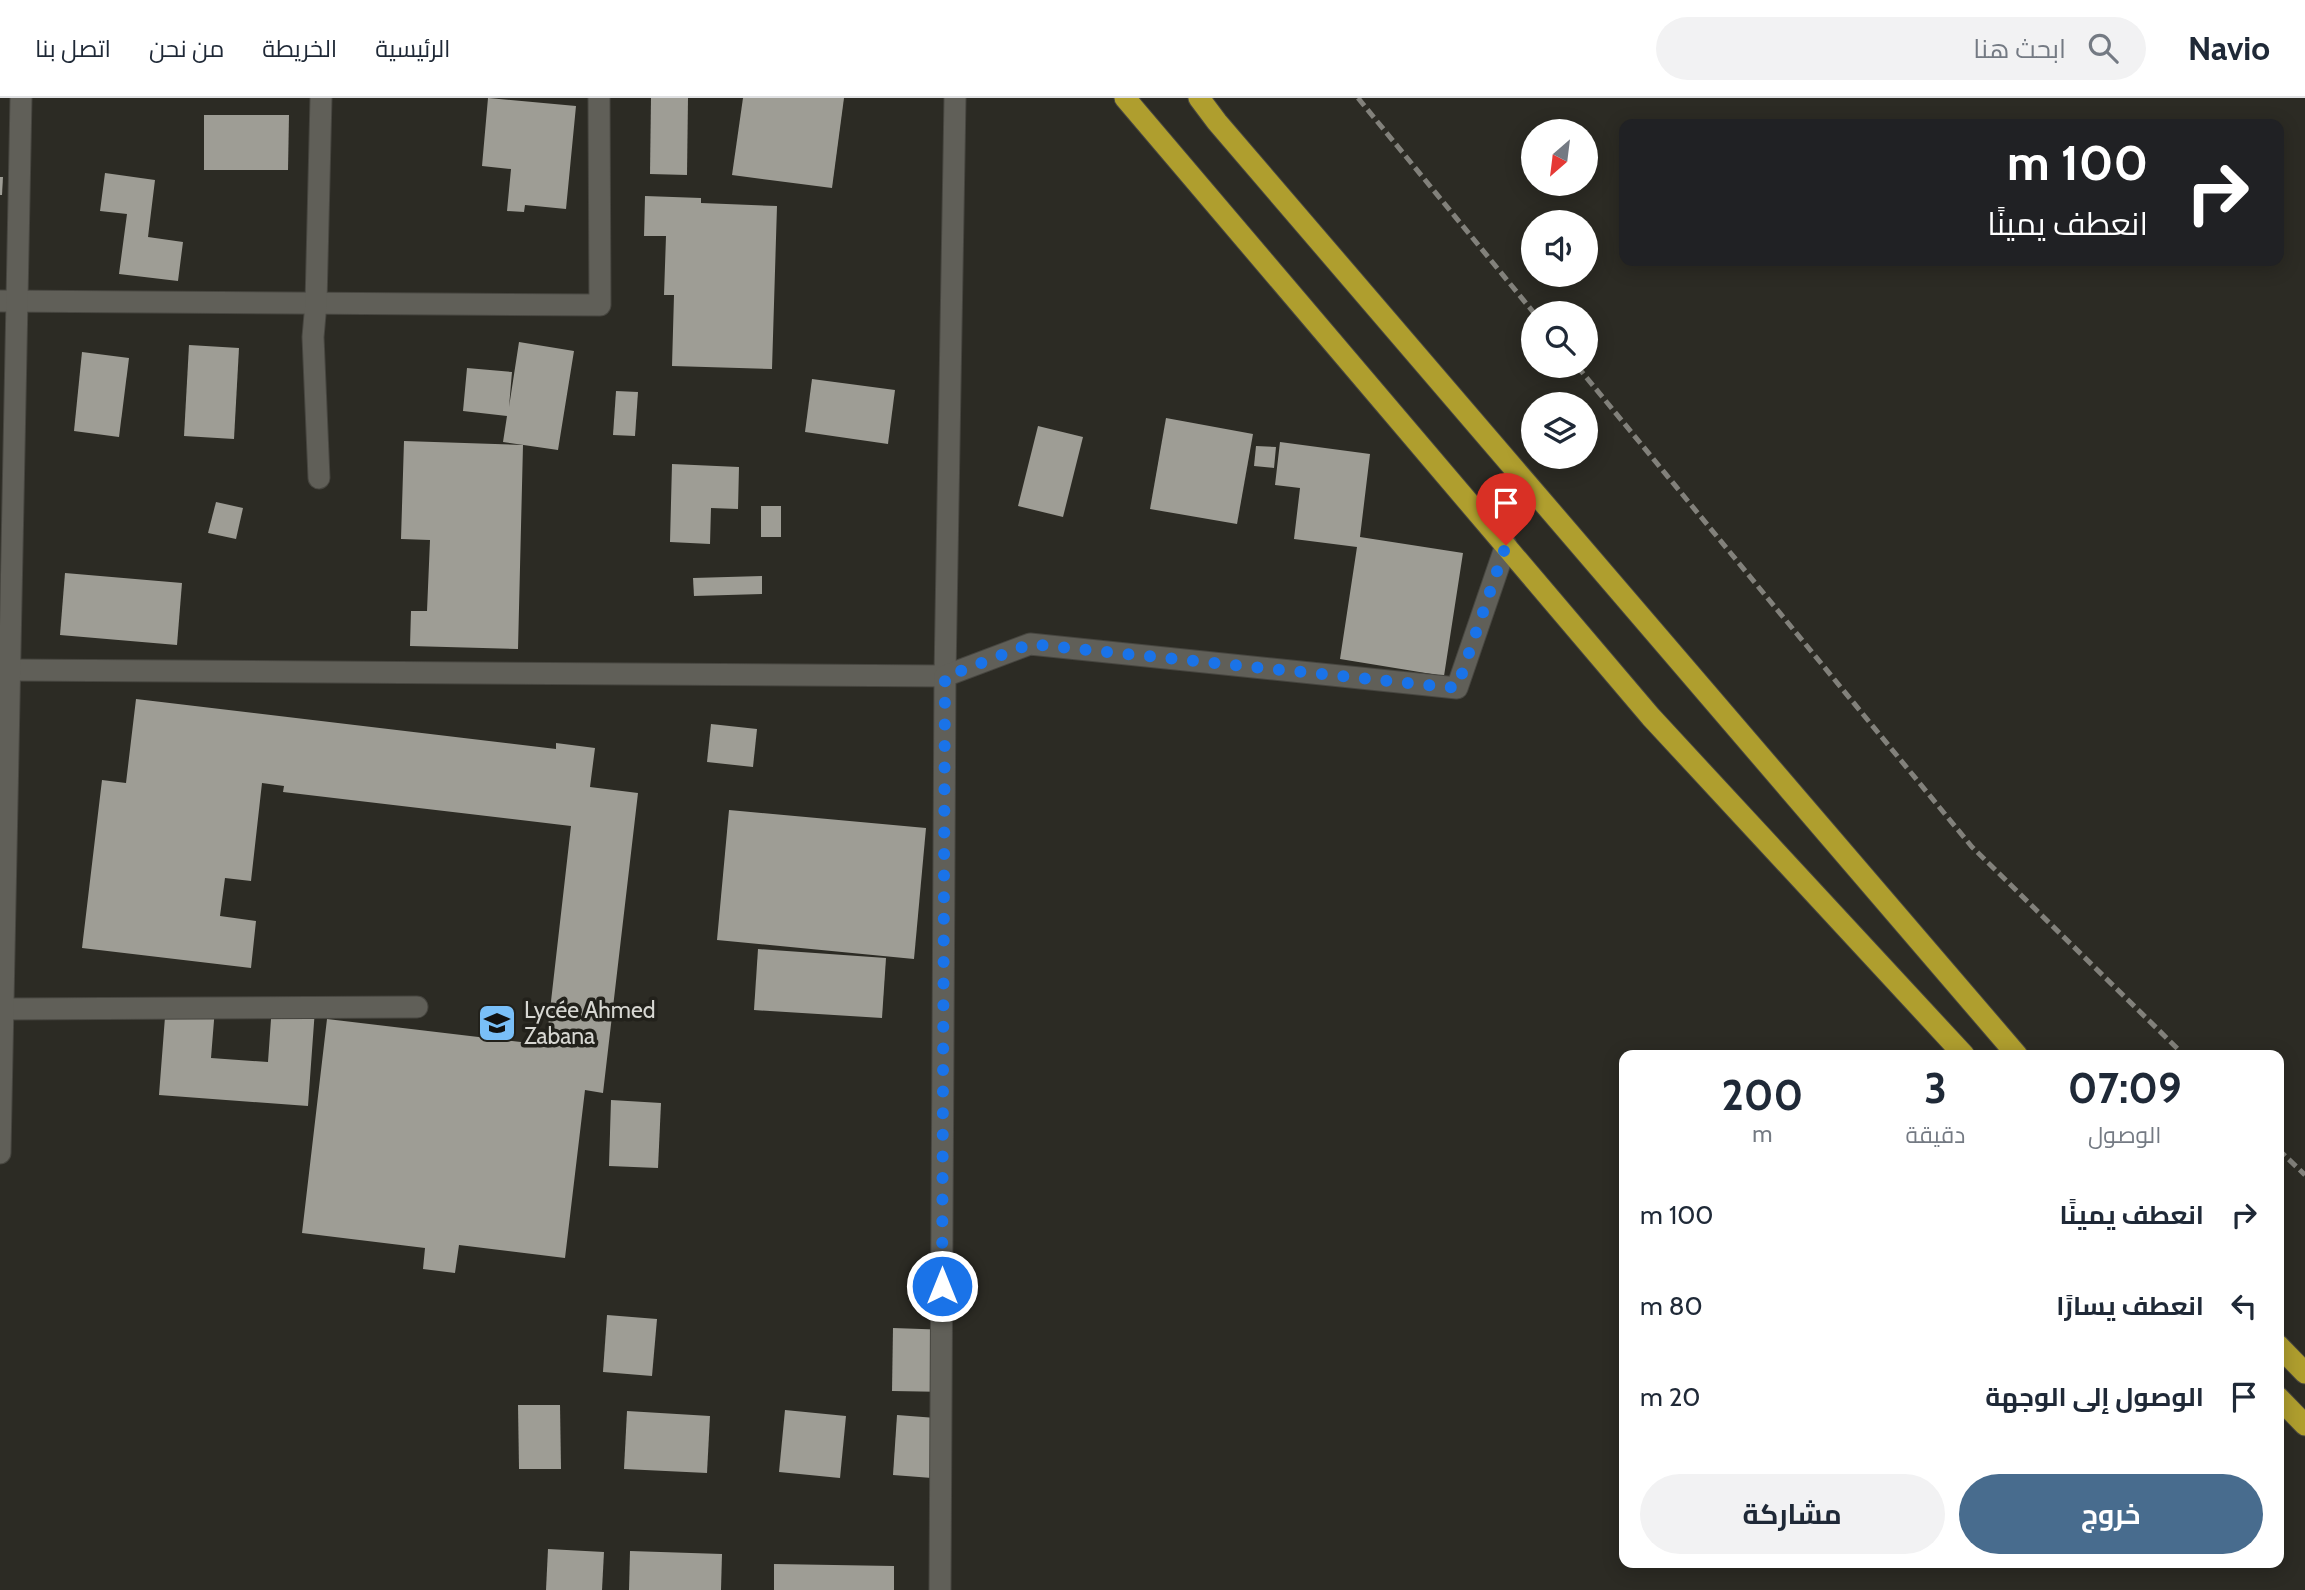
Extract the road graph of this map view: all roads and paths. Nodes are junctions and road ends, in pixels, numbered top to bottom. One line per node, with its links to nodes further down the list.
1 (21, 98): 7 (street)
2 (321, 98): 8 (street)
3 (599, 98): 8 (street)
4 (955, 98): 13 (street)
5 (1125, 98): 10 (highway)
6 (1199, 98): 17 (highway)
7 (8, 301): 8 (street); 11 (street)
8 (316, 303): 9 (street)
9 (319, 478)
10 (1506, 545): 13 (street); 16 (highway)
11 (6, 553): 12 (street)
12 (9, 670): 13 (street); 15 (street)
13 (945, 677): 23 (street)
14 (417, 1007): 15 (street)
15 (3, 1009): 18 (street)
16 (1959, 1050)
17 (2013, 1050)
18 (0, 1153)
19 (2284, 1351): 20 (highway)
20 (2305, 1373)
21 (2284, 1403): 22 (highway)
22 (2305, 1425)
23 (940, 1590)

